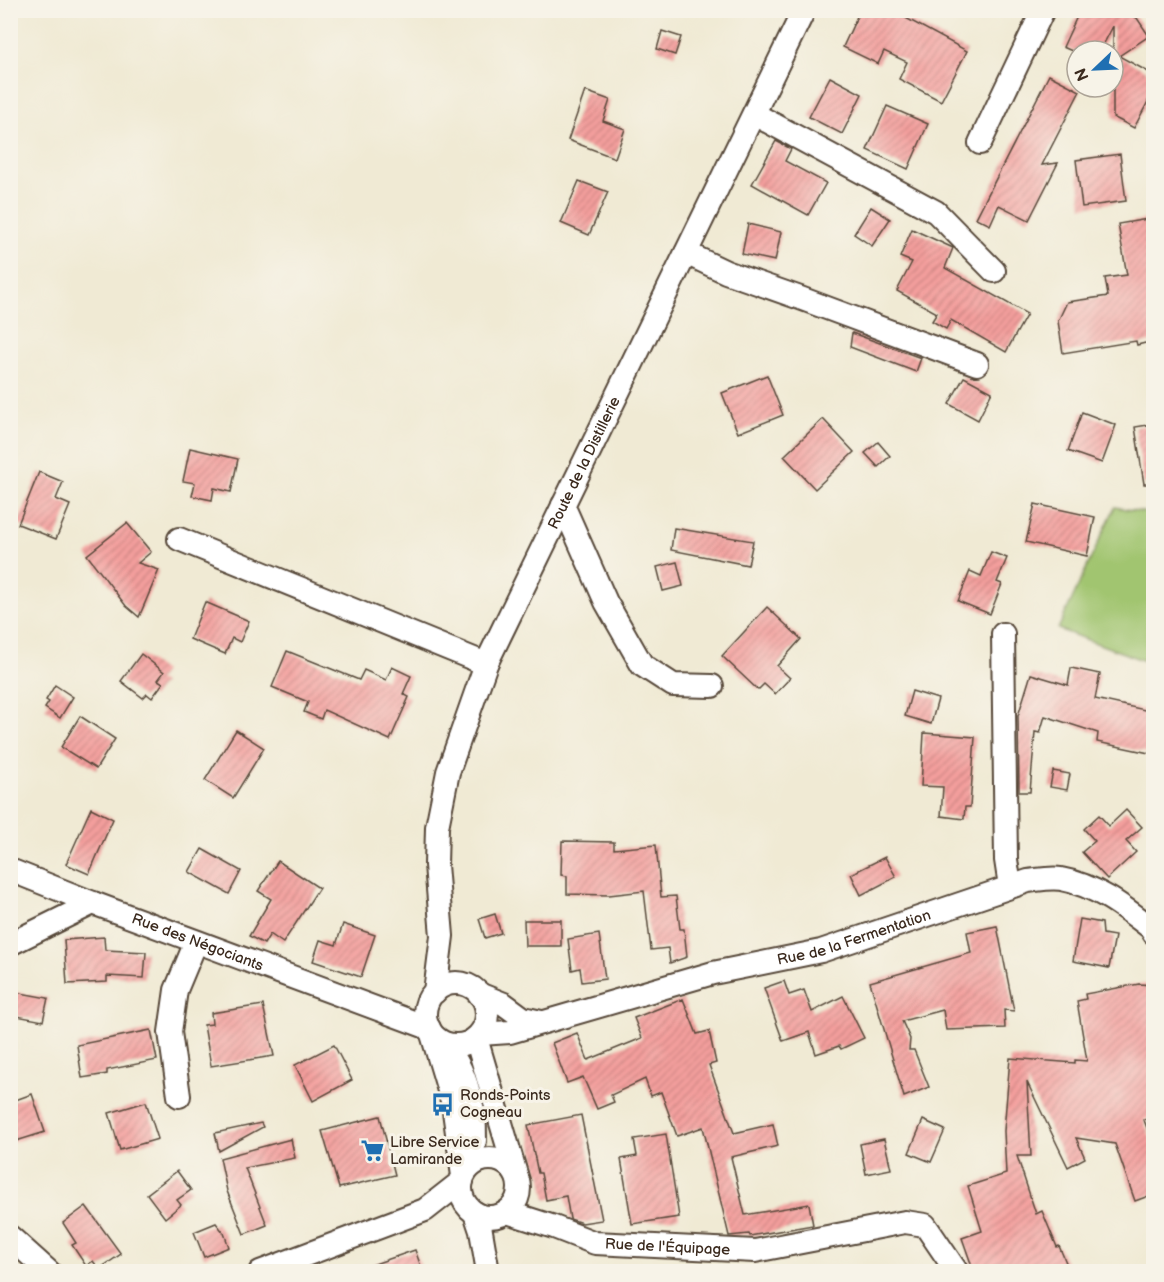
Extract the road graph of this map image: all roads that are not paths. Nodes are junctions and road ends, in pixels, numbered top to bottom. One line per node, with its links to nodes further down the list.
1 (804, 10): 3 (street, Route de la Distillerie)
2 (1043, 10): 4 (street)
3 (754, 114): 5 (street, Route de la Distillerie); 6 (street)
4 (980, 143)
5 (686, 253): 7 (street); 8 (street, Route de la Distillerie)
6 (993, 271)
7 (977, 364)
8 (563, 505): 11 (street, Route de la Distillerie); 12 (street)
9 (180, 539): 11 (street)
10 (1004, 634): 14 (street)
11 (486, 664): 17 (street, Route de la Distillerie)
12 (712, 686)
13 (10, 870): 15 (street, Rue des Négociants)
14 (1010, 886): 16 (street, Rue de la Fermentation); 23 (street, Rue de la Fermentation)
15 (93, 903): 18 (street, Rue des Négociants); 19 (street)
16 (1154, 933)
17 (442, 936): 20 (street, Route de la Distillerie); 21 (street, Route de la Distillerie)
18 (196, 942): 22 (street, Rue des Négociants); 27 (street)
19 (10, 944)
20 (476, 991): 21 (street); 23 (street); 25 (street)
21 (433, 994): 22 (street); 24 (street)
22 (385, 1013): 24 (street, Rue des Négociants)
23 (541, 1022): 25 (street, Rue de la Fermentation)
24 (432, 1033): 25 (street); 26 (street); 30 (street)
25 (475, 1038): 26 (street); 29 (street)
26 (465, 1078): 28 (street)
27 (179, 1096)
28 (474, 1121): 29 (street); 30 (street)
29 (509, 1168): 30 (street); 31 (street)
30 (465, 1175): 32 (street); 33 (street)
31 (508, 1209): 33 (street); 37 (street); 38 (street, Rue de l'Équipage)
32 (425, 1210): 33 (street); 36 (street)
33 (472, 1211): 37 (street)
34 (10, 1237): 35 (street)
35 (49, 1272)
36 (260, 1272)
37 (488, 1272)
38 (957, 1272)

